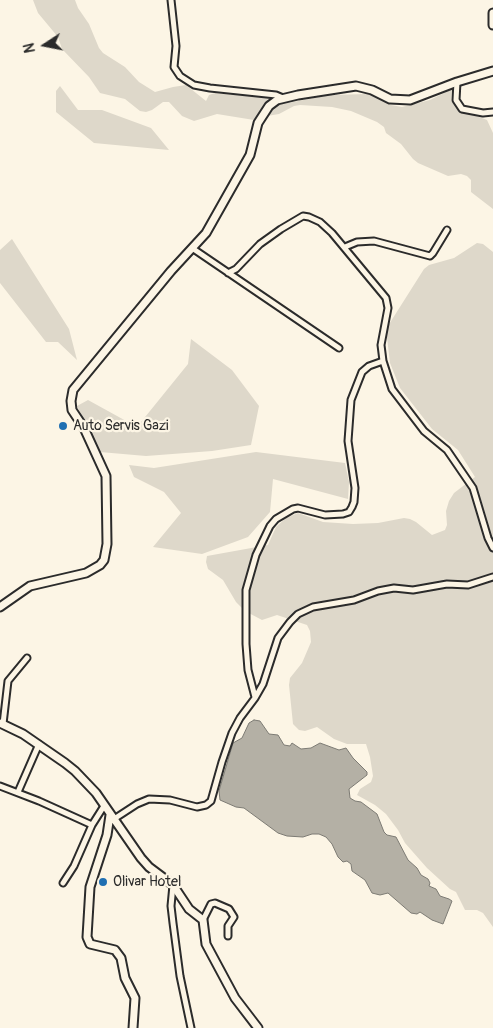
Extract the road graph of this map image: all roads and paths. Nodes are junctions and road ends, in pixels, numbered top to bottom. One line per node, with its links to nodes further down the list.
1 (171, 0): 6 (street)
2 (493, 13): 3 (street)
3 (493, 25)
4 (493, 71): 5 (street)
5 (456, 82): 6 (street); 7 (street)
6 (283, 98): 10 (street)
7 (493, 112)
8 (447, 230): 9 (street)
9 (345, 247): 11 (street); 13 (street)
10 (192, 248): 11 (street); 16 (street)
11 (228, 273): 12 (street)
12 (339, 348)
13 (383, 361): 14 (street); 18 (street)
14 (493, 548)
15 (493, 577): 18 (street)
16 (0, 607)
17 (27, 658): 19 (street)
18 (256, 698): 24 (street)
19 (2, 723): 20 (street)
20 (39, 744): 22 (street); 23 (street)
21 (0, 786): 22 (street)
22 (18, 792): 25 (street)
23 (104, 806): 24 (street); 25 (street)
24 (112, 817): 27 (street); 30 (street)
25 (92, 825): 26 (street)
26 (63, 883)
27 (173, 885): 28 (street); 31 (street)
28 (203, 920): 29 (street); 32 (street)
29 (228, 936)
30 (133, 1028)
31 (191, 1028)
32 (258, 1028)

